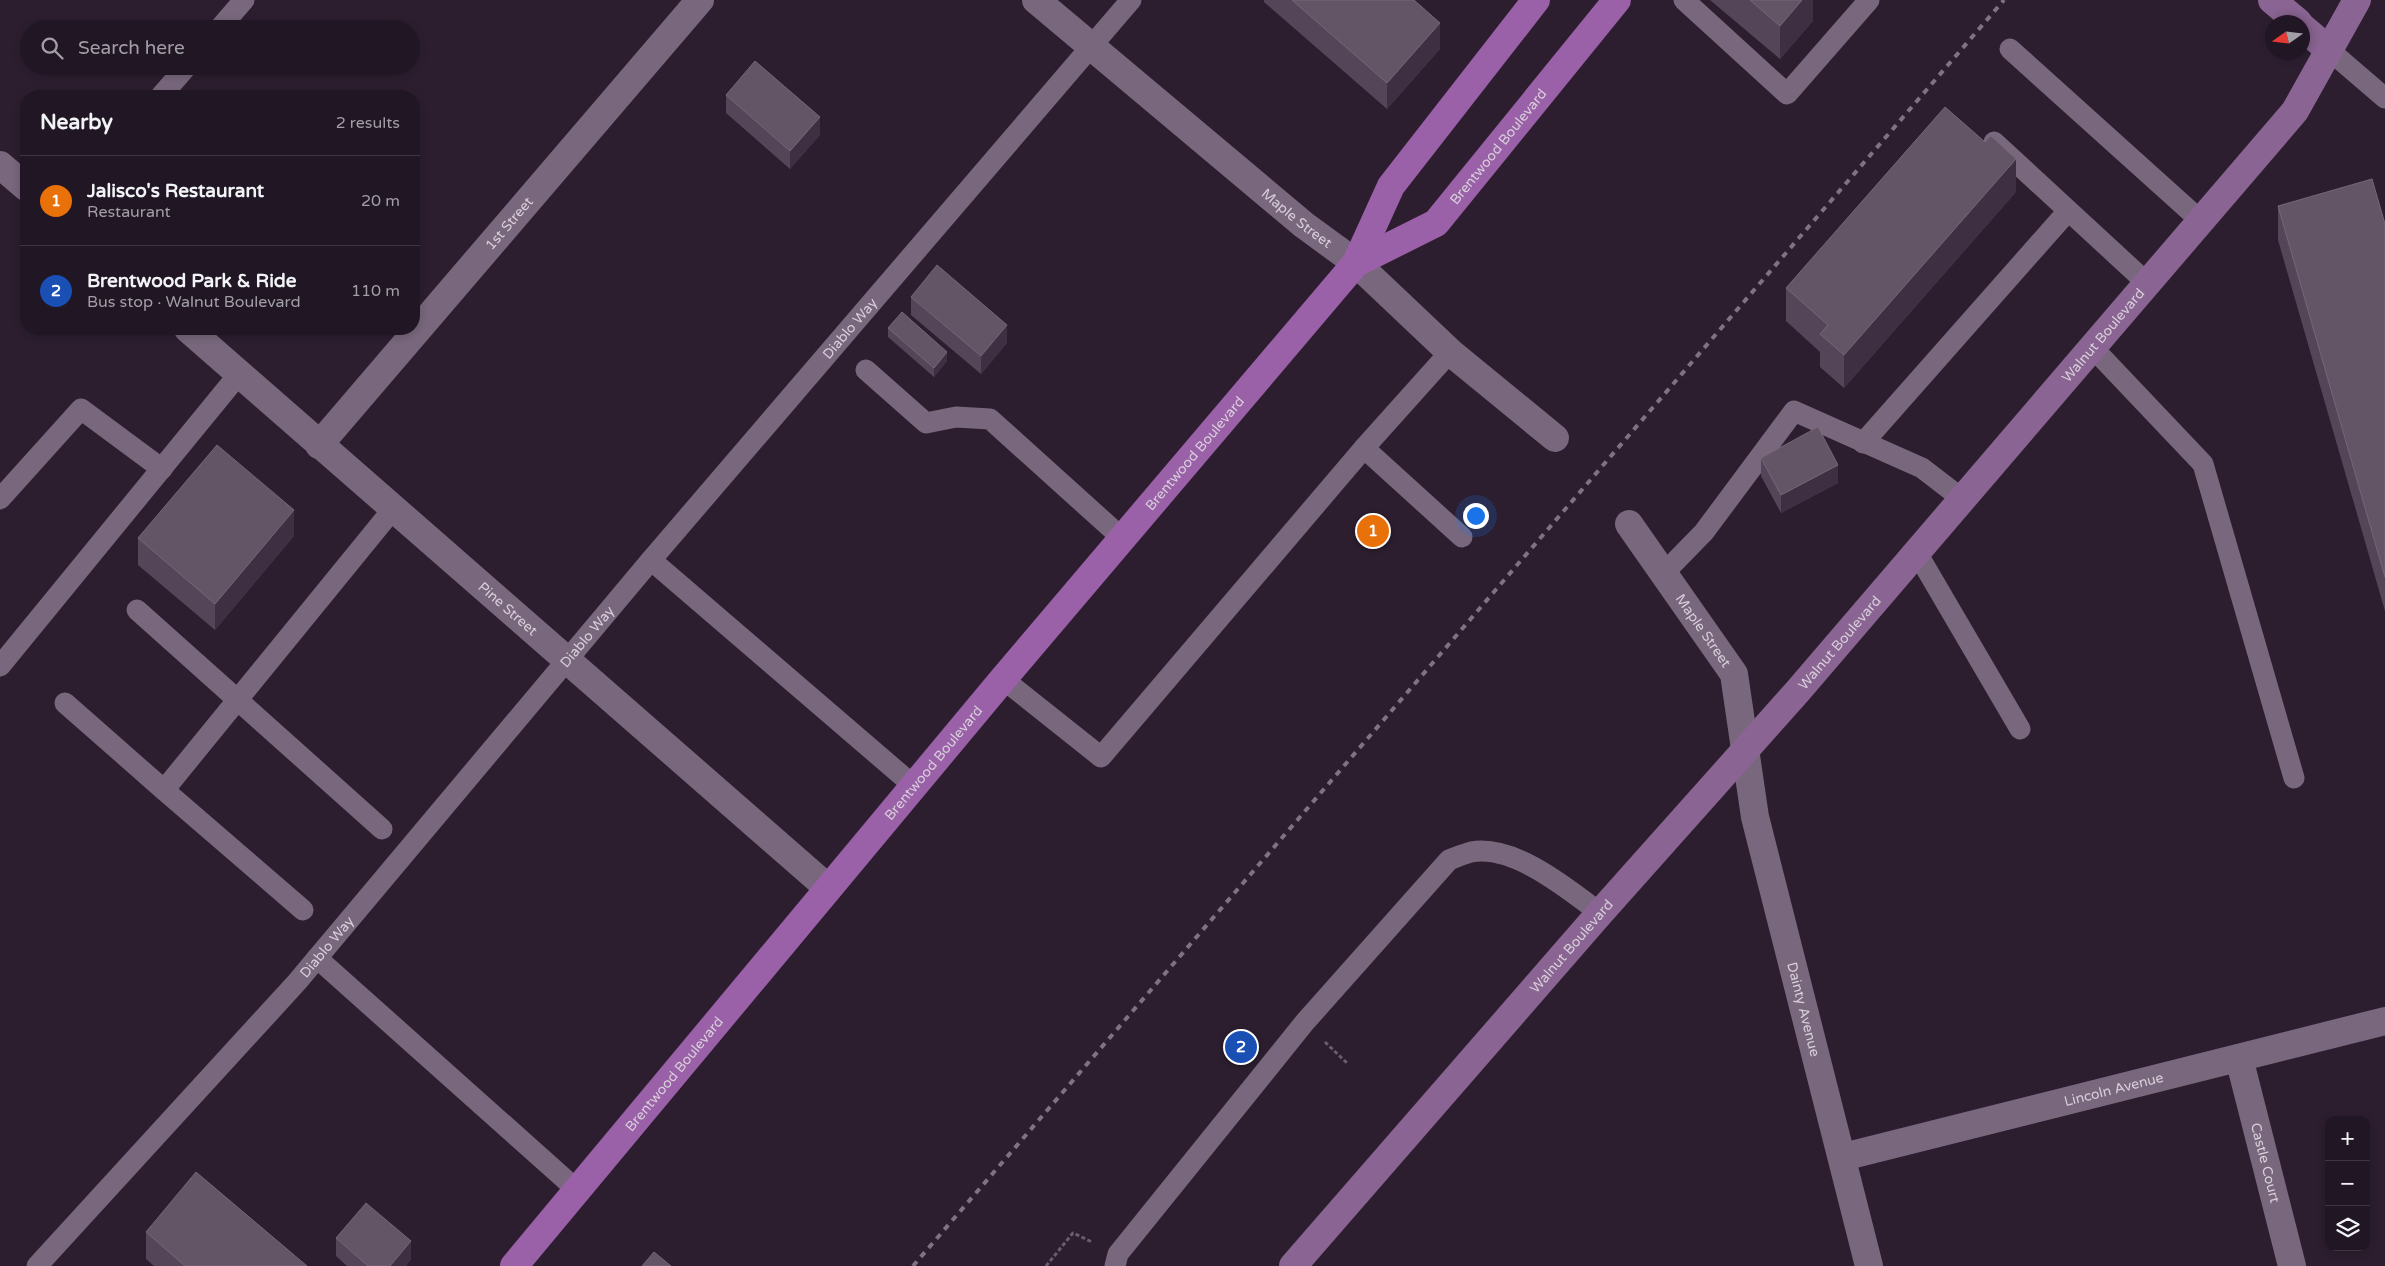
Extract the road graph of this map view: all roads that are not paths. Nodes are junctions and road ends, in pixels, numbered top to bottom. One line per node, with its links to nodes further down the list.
1 (244, 0): 12 (lane)
2 (700, 0): 27 (street, 1st Street)
3 (1036, 0): 14 (street, Maple Street)
4 (1131, 0): 14 (lane, Diablo Way)
5 (1536, 0): 25 (main road, Brentwood Boulevard)
6 (1618, 0): 25 (main road, Brentwood Boulevard)
7 (1684, 0): 8 (lane)
8 (1869, 0)
9 (2272, 0): 11 (street)
10 (2357, 0): 16 (street, Walnut Boulevard)
11 (2290, 15)
12 (227, 20)
13 (2310, 34): 16 (street)
14 (1092, 47): 25 (street, Maple Street); 46 (lane, Diablo Way)
15 (2010, 49): 24 (lane)
16 (2329, 50): 19 (lane); 24 (street, Walnut Boulevard)
17 (179, 75): 18 (lane)
18 (166, 90)
19 (2385, 98)
20 (1991, 139): 23 (lane)
21 (0, 165): 22 (street)
22 (20, 182)
23 (2068, 211): 26 (lane); 35 (lane)
24 (2201, 221): 26 (street, Walnut Boulevard)
25 (1356, 263): 31 (street, Maple Street); 44 (main road, Brentwood Boulevard)
26 (2148, 284): 30 (street, Walnut Boulevard)
27 (420, 327)
28 (195, 335): 33 (street, Pine Street)
29 (413, 335): 36 (street, 1st Street)
30 (2092, 347): 39 (street, Walnut Boulevard); 56 (lane)
31 (1450, 352): 34 (street, Maple Street); 37 (lane)
32 (866, 370): 44 (lane)
33 (239, 374): 36 (street, Pine Street); 38 (lane)
34 (1555, 438)
35 (1863, 443): 39 (lane); 47 (lane)
36 (319, 445): 41 (street, Pine Street)
37 (1364, 448): 43 (lane); 51 (lane)
38 (162, 469): 40 (lane); 50 (lane)
39 (1961, 498): 45 (street, Walnut Boulevard)
40 (0, 499)
41 (393, 509): 49 (street, Pine Street); 52 (lane)
42 (1629, 524): 47 (street, Maple Street)
43 (1462, 537)
44 (1122, 538): 51 (main road, Brentwood Boulevard)
45 (1917, 553): 54 (lane); 55 (street, Walnut Boulevard)
46 (651, 560): 49 (lane, Diablo Way); 57 (lane)
47 (1664, 573): 55 (street, Maple Street)
48 (137, 610): 52 (lane)
49 (568, 660): 60 (street, Pine Street); 63 (lane, Diablo Way)
50 (0, 666)
51 (1003, 679): 57 (main road, Brentwood Boulevard)
52 (237, 700): 58 (lane); 59 (lane)
53 (65, 703): 58 (lane)
54 (2020, 729)
55 (1745, 751): 62 (street, Walnut Boulevard); 66 (street, Dainty Avenue)
56 (2294, 778)
57 (914, 786): 60 (main road, Brentwood Boulevard)
58 (164, 790): 61 (lane)
59 (382, 829)
60 (828, 888): 67 (main road, Brentwood Boulevard)
61 (303, 910)
62 (1600, 913): 68 (lane); 71 (street, Walnut Boulevard)
63 (317, 958): 67 (lane); 69 (lane, Diablo Way)
64 (2385, 1021): 65 (street, Lincoln Avenue)
65 (2239, 1058): 66 (street, Lincoln Avenue); 73 (street, Castle Court)
66 (1843, 1157): 72 (street, Dainty Avenue)
67 (577, 1190): 70 (main road, Brentwood Boulevard)
68 (1116, 1260)
69 (37, 1266)
70 (514, 1266)
71 (1293, 1266)
72 (1869, 1266)
73 (2292, 1266)

